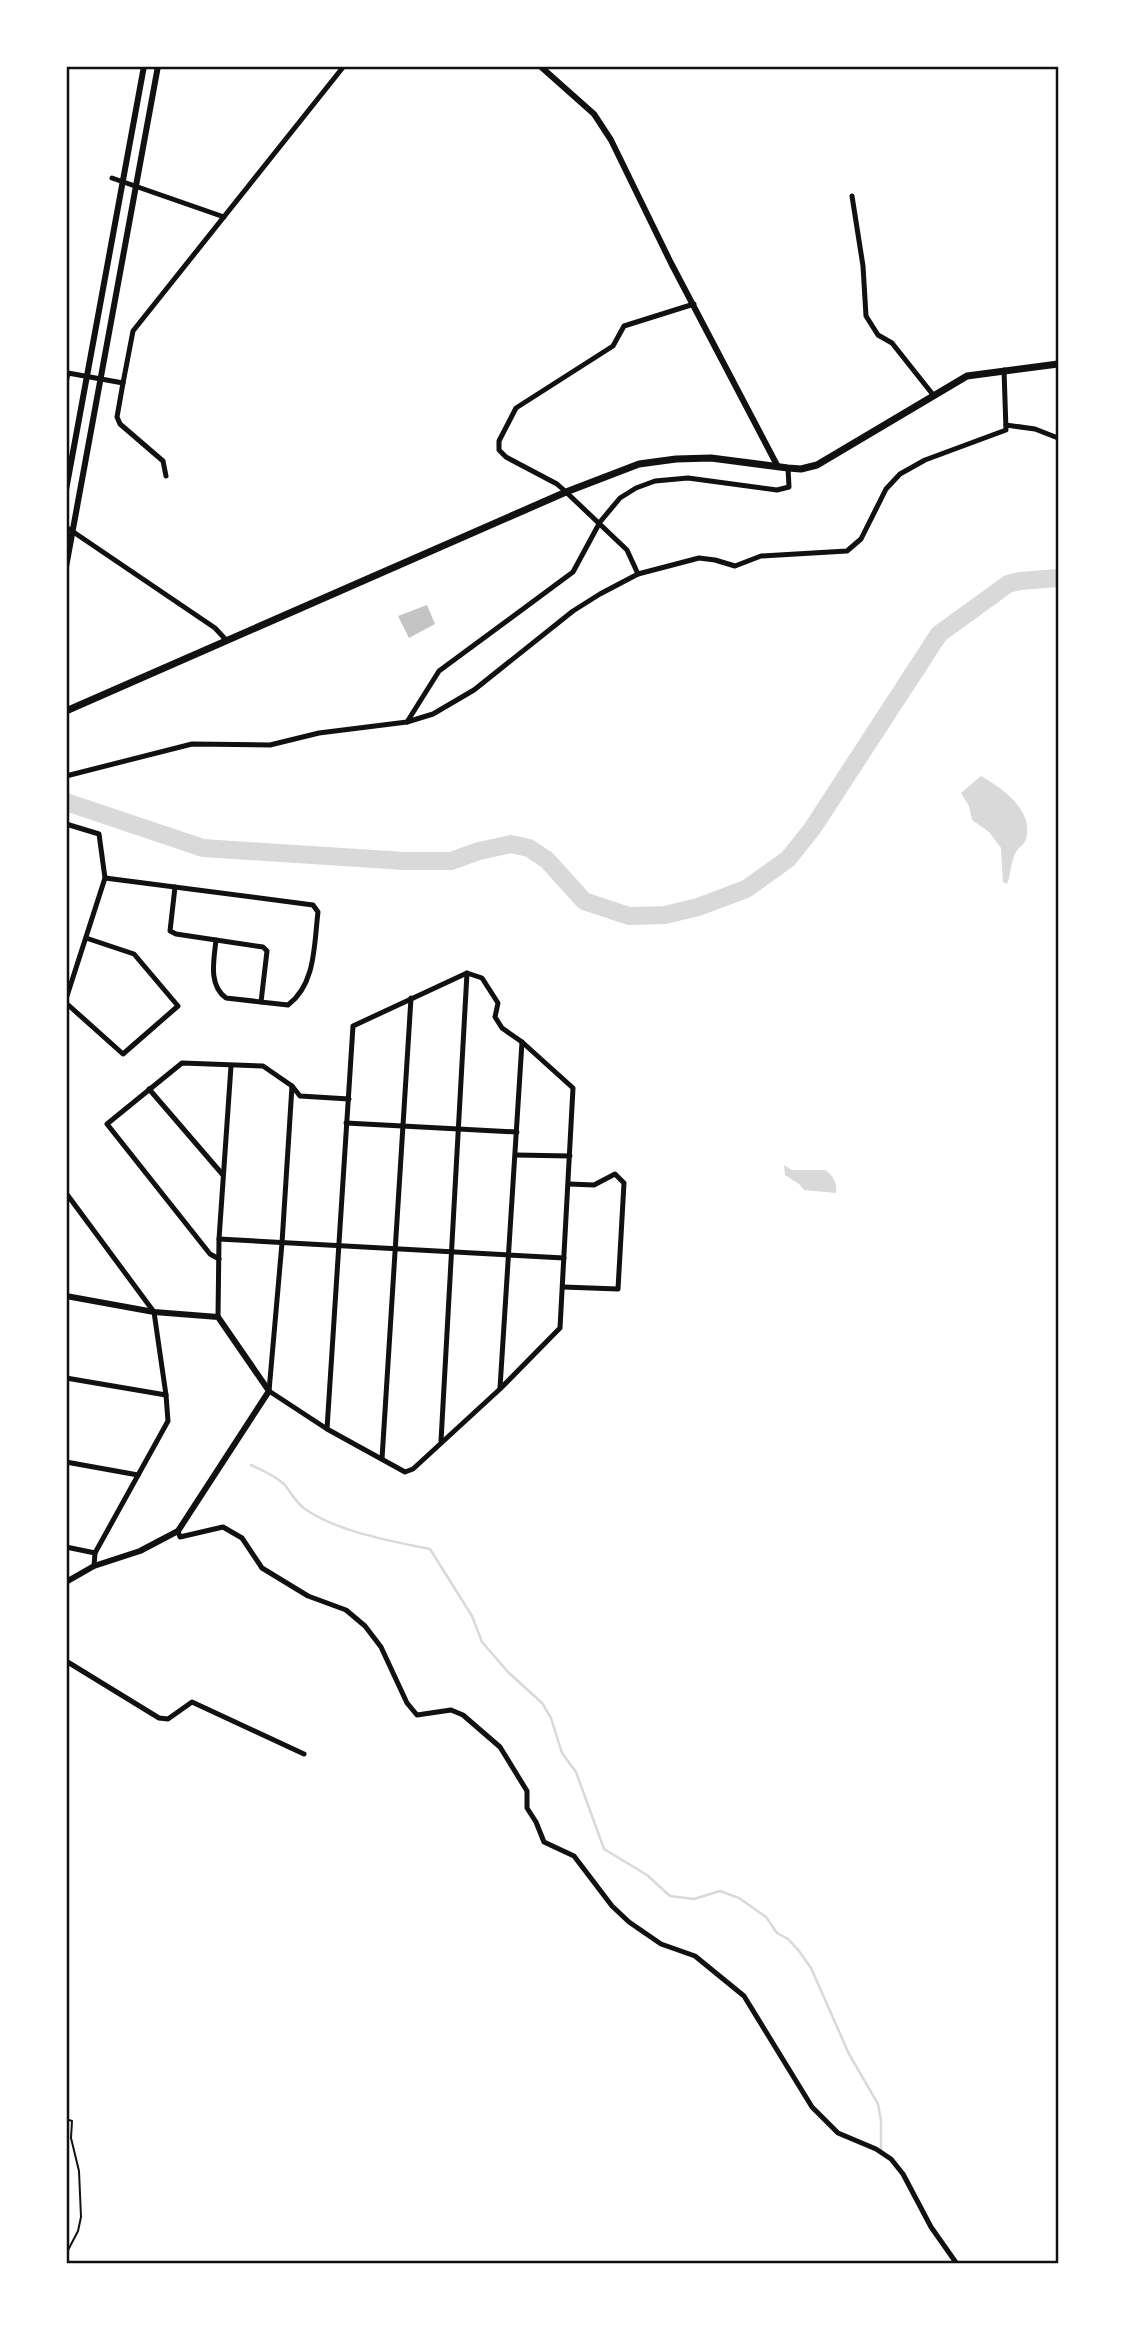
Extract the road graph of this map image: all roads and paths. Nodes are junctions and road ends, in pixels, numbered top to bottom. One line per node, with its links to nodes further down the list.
1 (144, 66): 19 (street)
2 (158, 66): 23 (street)
3 (344, 66): 7 (street)
4 (540, 66): 8 (street)
5 (112, 178): 7 (street)
6 (852, 196): 13 (street)
7 (224, 218): 12 (street)
8 (694, 304): 16 (street); 20 (street)
9 (1059, 364): 10 (main road)
10 (1004, 370): 13 (main road); 14 (street)
11 (66, 383): 12 (street)
12 (123, 383): 18 (street)
13 (934, 396): 17 (main road)
14 (1006, 425): 15 (street); 24 (street)
15 (1059, 438)
16 (778, 467): 17 (main road); 20 (main road)
17 (788, 468): 21 (street)
18 (166, 476)
19 (66, 490)
20 (566, 492): 21 (street); 25 (main road)
21 (600, 522): 24 (street); 27 (street)
22 (66, 527): 25 (street)
23 (66, 567)
24 (638, 574): 27 (street)
25 (228, 641): 26 (main road)
26 (66, 711)
27 (407, 722): 28 (street)
28 (66, 776)
29 (66, 824): 30 (street)
30 (105, 878): 31 (street); 32 (street)
31 (175, 887): 33 (street); 37 (street)
32 (86, 938): 36 (street); 36 (street)
33 (216, 940): 37 (street); 37 (street)
34 (467, 973): 35 (street); 38 (street); 45 (street)
35 (411, 998): 42 (street); 44 (street)
36 (66, 1001)
37 (261, 1002)
38 (522, 1042): 46 (street); 48 (street)
39 (231, 1066): 40 (street); 41 (street); 49 (street)
40 (292, 1086): 42 (street); 53 (street)
41 (149, 1089): 49 (street); 59 (street)
42 (349, 1099): 43 (street)
43 (346, 1123): 44 (street); 54 (street)
44 (404, 1125): 45 (street); 55 (street)
45 (459, 1128): 46 (street); 56 (street)
46 (517, 1132): 47 (street)
47 (516, 1154): 48 (street); 57 (street)
48 (570, 1156): 50 (street)
49 (223, 1175): 52 (street)
50 (569, 1184): 58 (street); 60 (street)
51 (66, 1193): 62 (street)
52 (219, 1239): 53 (street); 59 (street)
53 (282, 1243): 54 (street); 66 (street)
54 (340, 1247): 55 (street); 68 (street)
55 (396, 1250): 56 (street); 70 (street)
56 (453, 1253): 57 (street); 69 (street)
57 (510, 1256): 58 (street); 65 (street)
58 (564, 1258): 60 (street)
59 (219, 1259): 63 (street)
60 (563, 1287): 65 (street)
61 (66, 1296): 62 (street)
62 (154, 1312): 63 (street); 67 (street)
63 (218, 1317): 66 (street)
64 (66, 1378): 67 (street)
65 (500, 1389): 69 (street)
66 (270, 1391): 68 (street); 73 (street)
67 (166, 1395): 72 (street)
68 (327, 1429): 70 (street)
69 (441, 1441): 70 (street)
70 (382, 1459)
71 (66, 1462): 72 (street)
72 (138, 1475): 75 (street)
73 (178, 1531): 76 (street); 82 (street)
74 (66, 1547): 75 (street)
75 (95, 1553): 76 (street)
76 (94, 1566): 77 (street)
77 (66, 1582)
78 (66, 1661): 79 (street)
79 (304, 1754)
80 (66, 2119): 81 (path)
81 (66, 2254)
82 (957, 2263)

